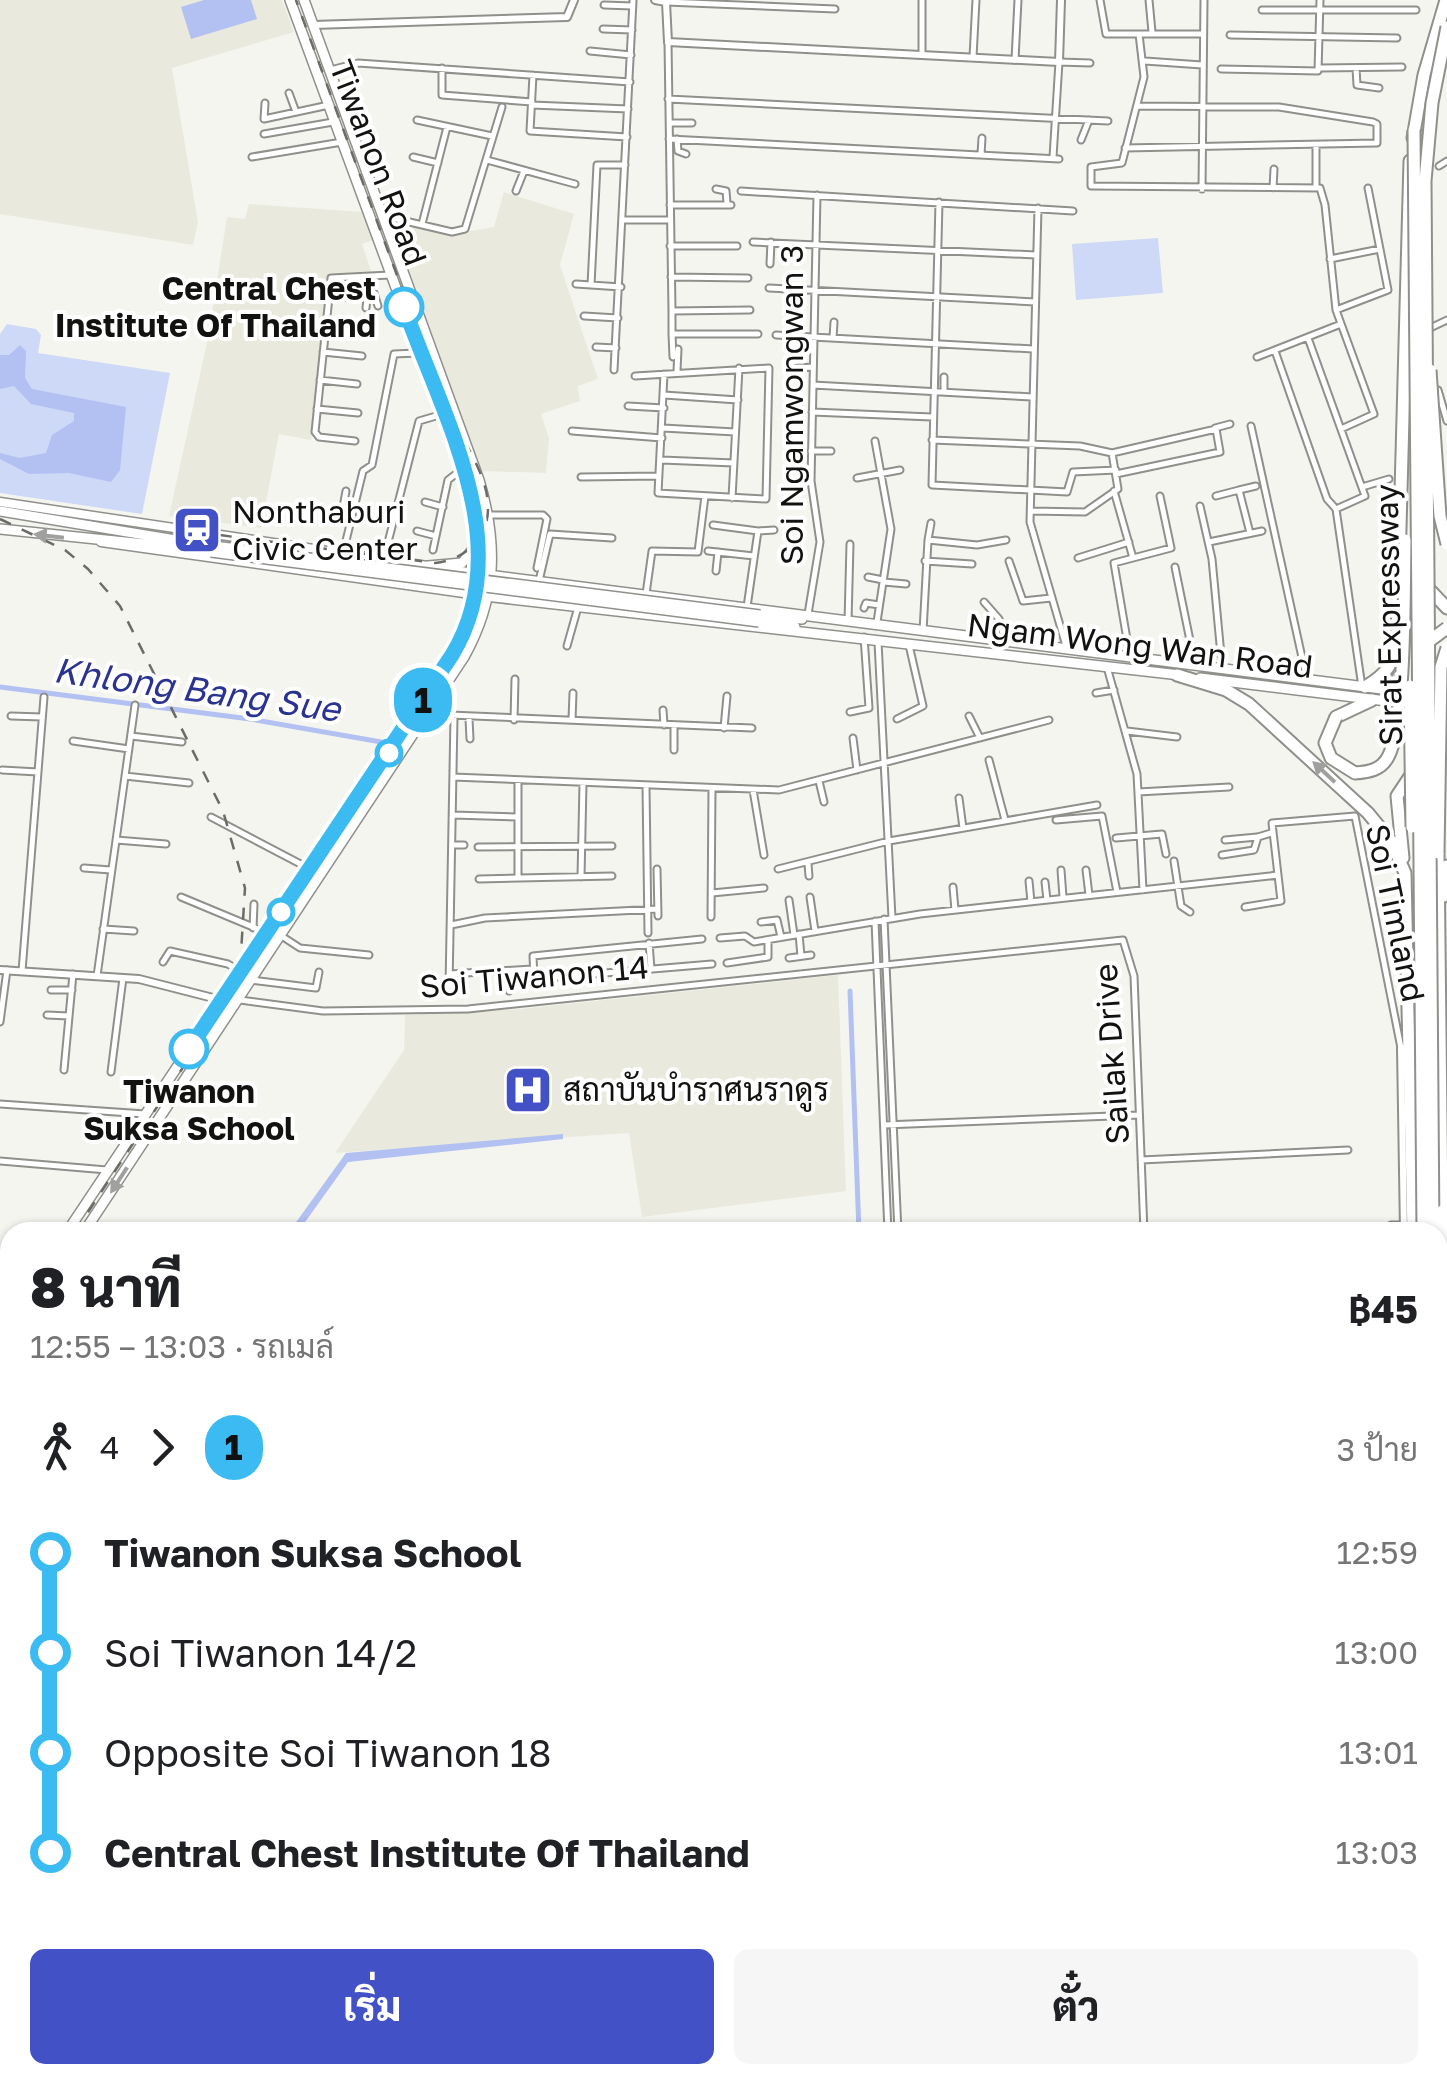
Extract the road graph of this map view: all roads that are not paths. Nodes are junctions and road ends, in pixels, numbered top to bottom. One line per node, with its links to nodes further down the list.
1 (290, 0): 55 (main road, Tiwanon Road)
2 (304, 0): 21 (main road, Tiwanon Road)
3 (574, 0): 21 (street)
4 (655, 0): 14 (street)
5 (922, 0): 35 (street)
6 (976, 0): 36 (street)
7 (1018, 0): 37 (street)
8 (1061, 0): 39 (street)
9 (1100, 0): 26 (street)
10 (1149, 0): 25 (street)
11 (1204, 0): 27 (street)
12 (1320, 0): 19 (street)
13 (1446, 0): 70 (highway, Sirat Expressway)
14 (666, 2): 17 (street); 31 (street)
15 (632, 4): 16 (street); 24 (street)
16 (604, 5)
17 (835, 9)
18 (1262, 10): 19 (street)
19 (1320, 10): 20 (street); 30 (street)
20 (1416, 10)
21 (313, 25): 47 (main road, Tiwanon Road)
22 (1447, 27): 153 (highway, Sirat Expressway, bridge)
23 (603, 29): 24 (street)
24 (632, 30): 34 (street)
25 (1152, 32): 26 (street); 27 (street)
26 (1139, 34): 38 (street)
27 (1204, 34): 41 (street)
28 (1230, 35): 30 (street)
29 (1398, 38): 30 (street)
30 (1320, 39): 46 (street)
31 (668, 42): 35 (street); 52 (street)
32 (1447, 49): 153 (street)
33 (590, 51): 34 (street)
34 (631, 55): 49 (street)
35 (922, 55): 36 (street)
36 (973, 58): 37 (street)
37 (1016, 60): 39 (street)
38 (1144, 60): 41 (street); 56 (street)
39 (1058, 62): 40 (street); 61 (street)
40 (1090, 63)
41 (1202, 65): 58 (street)
42 (442, 68): 47 (street); 48 (street); 54 (street)
43 (1356, 68): 44 (street); 46 (street); 50 (street)
44 (1402, 68)
45 (1222, 69): 46 (street)
46 (1317, 70)
47 (330, 71): 106 (main road, Tiwanon Road)
48 (533, 75): 49 (street); 54 (street)
49 (630, 82): 59 (street)
50 (1380, 88)
51 (289, 92): 60 (street)
52 (668, 98): 61 (street); 67 (street)
53 (265, 103): 62 (street)
54 (532, 103): 59 (street); 72 (street)
55 (329, 105): 60 (street); 66 (main road, Tiwanon Road)
56 (1137, 106): 58 (street); 79 (street)
57 (502, 108): 71 (street)
58 (1200, 108): 77 (street); 78 (street)
59 (628, 109): 72 (street)
60 (296, 112): 62 (street)
61 (1055, 118): 64 (street); 81 (street)
62 (263, 119): 66 (street)
63 (417, 120): 69 (street)
64 (1089, 120): 65 (street); 75 (street)
65 (1108, 121)
66 (336, 122): 76 (main road, Tiwanon Road)
67 (669, 123): 68 (street); 74 (street)
68 (692, 123)
69 (447, 127): 71 (street); 86 (street)
70 (1414, 130): 225 (highway, bridge); 408 (highway, Sirat Expressway, bridge)
71 (494, 136): 84 (street)
72 (626, 136): 87 (street)
73 (982, 138): 81 (street)
74 (673, 139): 80 (street); 81 (street); 103 (street)
75 (1081, 140)
76 (343, 142): 82 (street); 120 (main road, Tiwanon Road)
77 (1201, 147): 78 (street); 79 (street); 98 (street)
78 (1316, 147): 94 (street)
79 (1125, 148): 98 (street)
80 (686, 154)
81 (982, 154)
82 (252, 157)
83 (413, 158): 86 (street)
84 (488, 160): 90 (street); 109 (street)
85 (1447, 161): 88 (street)
86 (438, 164): 109 (street)
87 (625, 165): 107 (street); 125 (street)
88 (1439, 166)
89 (1274, 169): 95 (street)
90 (524, 170): 91 (street); 100 (street)
91 (556, 179): 92 (street); 93 (street)
92 (575, 184)
93 (554, 187)
94 (1316, 187): 95 (street); 118 (street)
95 (1274, 188): 98 (street)
96 (1368, 188): 116 (street)
97 (716, 189): 103 (street)
98 (1202, 189)
99 (741, 191): 101 (street)
100 (516, 192)
101 (816, 194): 102 (street); 112 (street, Soi Ngamwongwan 3)
102 (939, 202): 104 (street); 115 (street)
103 (670, 206): 108 (street)
104 (1038, 208): 105 (street); 117 (street)
105 (1072, 210)
106 (384, 216): 109 (street); 175 (main road, Tiwanon Road)
107 (625, 220): 108 (street); 126 (street)
108 (670, 220): 113 (street)
109 (422, 224)
110 (753, 242): 111 (street)
111 (771, 242): 112 (street); 119 (street)
112 (816, 243): 115 (street); 129 (street, Soi Ngamwongwan 3)
113 (670, 246): 114 (street); 121 (street)
114 (737, 246)
115 (937, 249): 117 (street); 131 (street)
116 (1380, 249): 118 (street); 137 (street)
117 (1036, 255): 133 (street)
118 (1330, 259): 137 (street)
119 (770, 264)
120 (393, 274): 122 (street); 161 (main road, Tiwanon Road)
121 (671, 277): 123 (street); 138 (street)
122 (368, 278): 128 (street); 130 (street)
123 (748, 278)
124 (576, 284): 125 (street)
125 (591, 285): 126 (street)
126 (621, 287): 140 (street)
127 (769, 288): 129 (street)
128 (368, 290): 134 (street); 135 (street)
129 (814, 290): 131 (street); 150 (street, Soi Ngamwongwan 3)
130 (329, 295): 132 (street); 143 (street)
131 (937, 296): 133 (street); 154 (street)
132 (356, 298)
133 (1036, 302): 158 (street)
134 (378, 306)
135 (366, 308)
136 (750, 310): 138 (street)
137 (1336, 310): 144 (street)
138 (672, 311): 146 (street)
139 (584, 316): 140 (street)
140 (618, 318): 156 (street)
141 (1447, 320): 153 (street)
142 (834, 322): 151 (street)
143 (326, 323): 145 (street); 160 (street)
144 (1340, 324): 152 (street); 199 (street)
145 (370, 328)
146 (672, 334): 147 (street); 164 (street)
147 (758, 334)
148 (776, 335): 149 (street)
149 (796, 336): 150 (street); 162 (street)
150 (814, 337): 151 (street); 166 (street, Soi Ngamwongwan 3)
151 (832, 338): 154 (street)
152 (1308, 338): 159 (street); 199 (street)
153 (1423, 339): 185 (street); 259 (highway, bridge); 508 (highway, Sirat Expressway, bridge)
154 (934, 344): 158 (street); 181 (street)
155 (596, 347): 156 (street)
156 (616, 348): 169 (street)
157 (678, 349): 170 (street)
158 (1033, 350): 184 (street)
159 (1275, 351): 165 (street); 236 (street)
160 (323, 352): 163 (street); 174 (street)
161 (421, 353): 178 (main road, Tiwanon Road); 237 (street)
162 (794, 354)
163 (362, 356)
164 (673, 357)
165 (1257, 358)
166 (813, 367): 168 (street); 177 (street, Soi Ngamwongwan 3)
167 (740, 368): 170 (street); 186 (street); 231 (street)
168 (797, 368)
169 (614, 370)
170 (677, 371): 171 (street)
171 (664, 374): 172 (street); 183 (street)
172 (635, 376)
173 (944, 377): 182 (street)
174 (320, 380): 176 (street); 188 (street)
175 (444, 383): 178 (main road); 241 (main road, Tiwanon Road)
176 (357, 384)
177 (813, 385): 181 (street); 190 (street, Soi Ngamwongwan 3)
178 (433, 386): 192 (main road, Tiwanon Road)
179 (1447, 386): 180 (street)
180 (1438, 390): 185 (street); 194 (street)
181 (933, 391): 182 (street); 193 (street)
182 (944, 392): 184 (street)
183 (664, 395): 186 (street); 189 (street)
184 (1032, 397): 206 (street)
185 (1420, 398): 227 (street)
186 (738, 400): 201 (street)
187 (628, 406): 189 (street)
188 (318, 408): 191 (street); 205 (street)
189 (664, 408): 197 (street)
190 (812, 412): 193 (street); 207 (street, Soi Ngamwongwan 3)
191 (358, 413)
192 (443, 414): 212 (main road, Tiwanon Road); 268 (street)
193 (932, 416): 204 (street)
194 (1447, 421)
195 (1230, 424): 198 (street)
196 (1251, 426): 316 (street)
197 (663, 428): 201 (street); 202 (street)
198 (1215, 428): 209 (street); 214 (street)
199 (1341, 430): 221 (street)
200 (572, 432): 202 (street)
201 (735, 432): 211 (street)
202 (662, 438): 210 (street)
203 (875, 440): 215 (street)
204 (932, 440): 206 (street); 226 (street)
205 (355, 441)
206 (1032, 444): 209 (street); 226 (street)
207 (812, 451): 208 (street); 294 (street, Soi Ngamwongwan 3)
208 (831, 451)
209 (1112, 453): 214 (street)
210 (660, 460): 211 (street); 216 (street)
211 (734, 463): 231 (street)
212 (464, 469): 234 (street); 257 (main road, Tiwanon Road)
213 (900, 470): 215 (street)
214 (1116, 472): 223 (street); 226 (street)
215 (881, 474): 218 (street); 282 (street)
216 (658, 476): 217 (street); 228 (street)
217 (580, 477)
218 (857, 478)
219 (1389, 479): 221 (street)
220 (1256, 486): 224 (street)
221 (1362, 487): 236 (street)
222 (346, 490): 237 (street)
223 (1116, 490): 239 (street); 255 (street)
224 (1239, 490): 230 (street); 249 (street)
225 (1402, 490): 227 (highway); 240 (highway)
226 (1030, 491): 239 (street)
227 (1419, 493): 240 (highway); 280 (street)
228 (705, 496): 231 (street); 286 (street)
229 (1160, 496): 267 (street)
230 (1216, 496)
231 (732, 498)
232 (0, 502): 263 (main road)
233 (425, 502): 234 (street)
234 (443, 506): 250 (street)
235 (1200, 506): 256 (street)
236 (1336, 509): 317 (street)
237 (354, 510): 263 (street)
238 (0, 511): 260 (main road)
239 (1031, 511): 287 (street)
240 (1402, 511): 317 (highway); 325 (highway, bridge)
241 (489, 515): 276 (street); 285 (main road, Tiwanon Road)
242 (930, 523): 252 (street)
243 (713, 525): 246 (street)
244 (0, 529): 254 (main road, one-way to 244)
245 (774, 530): 246 (street)
246 (758, 531): 265 (street)
247 (1262, 531): 249 (street)
248 (418, 532): 250 (street)
249 (1250, 533): 256 (street)
250 (436, 536): 261 (street)
251 (612, 538): 281 (street)
252 (928, 540): 253 (street); 270 (street)
253 (1006, 540)
254 (98, 542): 260 (main road); 283 (main road)
255 (1129, 542): 266 (street); 267 (street)
256 (1210, 542): 313 (street)
257 (478, 543): 274 (main road); 285 (main road, Tiwanon Road)
258 (850, 544): 297 (street)
259 (1447, 544)
260 (206, 548): 295 (main road, bridge)
261 (433, 550)
262 (708, 551): 264 (street)
263 (343, 552): 268 (main road)
264 (718, 552): 265 (street); 277 (street)
265 (754, 556): 291 (street)
266 (1078, 558)
267 (1133, 558): 310 (street)
268 (384, 559): 272 (main road); 283 (main road)
269 (1008, 560): 287 (street)
270 (925, 561): 271 (street); 301 (street)
271 (950, 563): 273 (street); 278 (street)
272 (416, 564): 274 (main road); 285 (main road)
273 (972, 564)
274 (428, 566): 285 (main road)
275 (1175, 567): 312 (street)
276 (537, 568)
277 (716, 572)
278 (949, 572)
279 (868, 577): 282 (street)
280 (1420, 580): 293 (highway); 298 (street)
281 (539, 581): 285 (main road, Ngam Wong Wan Road); 286 (main road, Ngam Wong Wan Road)
282 (882, 581): 284 (street); 289 (street)
283 (381, 583): 285 (main road)
284 (906, 584)
285 (485, 585): 290 (main road, Ngam Wong Wan Road); 331 (main road, Tiwanon Road); 401 (main road, Tiwanon Road)
286 (646, 594): 291 (main road, Ngam Wong Wan Road)
287 (1051, 598): 309 (street)
288 (984, 602): 306 (street)
289 (879, 605): 292 (street); 299 (street)
290 (578, 606): 302 (main road, Ngam Wong Wan Road); 307 (street)
291 (747, 607): 294 (main road, Ngam Wong Wan Road)
292 (864, 608)
293 (1447, 610): 298 (highway)
294 (808, 614): 296 (main road, Ngam Wong Wan Road)
295 (760, 619): 296 (main road, Ngam Wong Wan Road); 302 (main road, Ngam Wong Wan Road)
296 (828, 619): 297 (main road, Ngam Wong Wan Road)
297 (848, 622): 299 (main road, Ngam Wong Wan Road)
298 (1420, 622): 319 (street)
299 (877, 625): 301 (main road, Ngam Wong Wan Road)
300 (1447, 628): 408 (highway, bridge)
301 (924, 631): 306 (main road, Ngam Wong Wan Road)
302 (827, 633): 303 (main road, Ngam Wong Wan Road)
303 (864, 637): 304 (main road, Ngam Wong Wan Road); 330 (street)
304 (878, 639): 305 (main road, Ngam Wong Wan Road); 356 (street)
305 (908, 642): 311 (main road, Ngam Wong Wan Road); 337 (street)
306 (1005, 642): 309 (main road, Ngam Wong Wan Road)
307 (567, 646)
308 (1447, 648): 431 (highway, bridge)
309 (1067, 649): 310 (main road, Ngam Wong Wan Road)
310 (1130, 657): 312 (main road, Ngam Wong Wan Road)
311 (1107, 666): 314 (main road, Ngam Wong Wan Road); 318 (street)
312 (1195, 666): 313 (main road, Ngam Wong Wan Road)
313 (1222, 669): 316 (main road, Ngam Wong Wan Road)
314 (1177, 675): 325 (main road, Ngam Wong Wan Road); 408 (highway, one-way to 314)
315 (515, 679): 338 (street)
316 (1307, 680): 317 (main road, Ngam Wong Wan Road)
317 (1364, 687): 319 (main road, Ngam Wong Wan Road)
318 (1114, 690): 321 (street); 345 (street)
319 (1392, 690): 323 (main road, Ngam Wong Wan Road)
320 (573, 693): 340 (street)
321 (1096, 693)
322 (727, 696): 343 (street)
323 (1447, 696)
324 (44, 697): 334 (street)
325 (1372, 700): 327 (main road, Ngam Wong Wan Road)
326 (136, 705): 346 (street)
327 (1426, 706): 328 (main road, Ngam Wong Wan Road); 408 (highway)
328 (1447, 709)
329 (663, 710): 341 (street)
330 (850, 712)
331 (426, 714): 335 (street); 447 (main road, Tiwanon Road)
332 (11, 716): 334 (street)
333 (969, 716): 349 (street)
334 (42, 717): 359 (street)
335 (454, 717): 336 (street); 361 (street)
336 (469, 718): 338 (street); 350 (street)
337 (896, 719)
338 (514, 720): 340 (street)
339 (1048, 720): 349 (street)
340 (572, 721): 341 (street)
341 (664, 725): 342 (street)
342 (674, 726): 343 (street); 354 (street)
343 (724, 728): 344 (street)
344 (752, 728)
345 (1127, 731): 347 (street); 370 (street)
346 (131, 736): 352 (street); 353 (street)
347 (1176, 736)
348 (853, 738): 358 (street)
349 (980, 738): 356 (street)
350 (470, 739)
351 (73, 741): 353 (street)
352 (182, 742)
353 (129, 749): 360 (street)
354 (674, 750)
355 (989, 760): 377 (street)
356 (887, 764): 358 (street); 385 (street)
357 (2, 770): 359 (street)
358 (858, 770): 363 (street)
359 (38, 772): 465 (street)
360 (125, 776): 364 (street); 384 (street)
361 (454, 776): 362 (street); 374 (street)
362 (518, 780): 365 (street); 376 (street)
363 (818, 780): 369 (street); 372 (street)
364 (189, 783)
365 (582, 783): 366 (street); 392 (street)
366 (646, 784): 368 (street); 432 (street)
367 (1229, 787): 370 (street)
368 (712, 788): 369 (street); 421 (street)
369 (753, 790): 395 (street)
370 (1138, 792): 381 (street)
371 (960, 798): 379 (street)
372 (824, 802)
373 (1098, 805): 377 (street)
374 (453, 815): 376 (street); 389 (street)
375 (212, 817): 401 (street)
376 (516, 817): 391 (street)
377 (1005, 820): 379 (street)
378 (1056, 820): 420 (street)
379 (963, 828): 385 (street)
380 (1270, 834): 382 (street); 407 (street); 486 (street, Soi Timland)
381 (1140, 836): 383 (street); 394 (street); 419 (street)
382 (1258, 836): 386 (street); 396 (street)
383 (1116, 838)
384 (116, 840): 387 (street); 404 (street)
385 (889, 840): 398 (street); 436 (street)
386 (1225, 840)
387 (166, 844)
388 (464, 845): 389 (street)
389 (452, 846): 439 (street)
390 (478, 846): 391 (street)
391 (517, 846): 392 (street); 412 (street)
392 (581, 846): 393 (street); 411 (street)
393 (612, 846)
394 (1166, 854)
395 (764, 856)
396 (1222, 856)
397 (1174, 861): 417 (street)
398 (808, 864): 403 (street); 410 (street)
399 (1447, 866): 431 (highway)
400 (84, 868): 404 (street)
401 (310, 869): 445 (main road, Tiwanon Road)
402 (657, 869): 432 (street)
403 (778, 869)
404 (112, 870): 441 (street)
405 (1061, 870): 425 (street)
406 (1086, 870): 422 (street)
407 (1278, 874): 417 (street); 430 (street)
408 (1411, 874): 486 (highway); 507 (highway, Sirat Expressway, bridge)
409 (612, 876): 411 (street)
410 (810, 876)
411 (580, 877): 412 (street)
412 (518, 878): 413 (street)
413 (479, 879)
414 (1030, 881): 428 (street)
415 (1045, 882): 427 (street)
416 (953, 887): 433 (street)
417 (1176, 887): 419 (street); 434 (street)
418 (764, 888): 421 (street)
419 (1143, 890): 420 (street)
420 (1117, 892): 422 (street)
421 (711, 894): 435 (street)
422 (1088, 895): 425 (street)
423 (181, 897): 440 (street)
424 (810, 898): 443 (street)
425 (1064, 898): 427 (street)
426 (789, 900): 446 (street)
427 (1047, 900): 428 (street)
428 (1031, 902): 433 (street)
429 (254, 904): 440 (street)
430 (1245, 907)
431 (1441, 907): 472 (highway)
432 (646, 909): 439 (street); 444 (street)
433 (955, 910): 436 (street)
434 (1190, 912)
435 (711, 917)
436 (888, 919): 437 (street); 460 (street)
437 (875, 921): 443 (street); 461 (street)
438 (762, 922): 449 (street)
439 (450, 924): 470 (street)
440 (253, 928): 445 (street)
441 (103, 929): 442 (street); 471 (street)
442 (134, 931)
443 (815, 931): 446 (street)
444 (648, 932)
445 (267, 933): 466 (main road, Tiwanon Road)
446 (796, 934): 449 (street); 455 (street)
447 (280, 935): 454 (street); 474 (main road, Tiwanon Road)
448 (720, 938): 451 (street)
449 (781, 938): 451 (street)
450 (702, 939): 452 (street)
451 (768, 940): 458 (street)
452 (648, 943): 462 (street); 464 (street)
453 (810, 954): 455 (street)
454 (369, 955)
455 (801, 956): 456 (street)
456 (789, 958)
457 (163, 962): 466 (street)
458 (726, 963)
459 (712, 964): 464 (street)
460 (886, 966): 461 (street, Sailak Drive); 491 (street, Sailak Drive); 493 (street)
461 (878, 967): 479 (street, Soi Tiwanon 14); 492 (street)
462 (532, 968): 464 (street); 468 (street)
463 (4, 970): 465 (street); 484 (street)
464 (651, 970)
465 (22, 971): 469 (street)
466 (241, 972): 480 (main road, Tiwanon Road)
467 (318, 972): 474 (street)
468 (509, 972): 470 (street); 478 (street)
469 (74, 974): 471 (street); 477 (street)
470 (450, 974): 475 (street)
471 (96, 976): 473 (street)
472 (1444, 977): 485 (highway)
473 (123, 978): 480 (street); 488 (street)
474 (251, 980): 479 (main road, Tiwanon Road)
475 (449, 987)
476 (51, 990): 477 (street)
477 (72, 990): 482 (street)
478 (509, 992)
479 (238, 1000): 483 (main road, Tiwanon Road)
480 (219, 1004): 483 (main road); 490 (main road, Tiwanon Road)
481 (47, 1014): 482 (street)
482 (70, 1016): 487 (street)
483 (224, 1019): 501 (main road, Tiwanon Road, one-way to 501)
484 (0, 1022)
485 (1444, 1028): 494 (highway)
486 (1406, 1048): 495 (highway); 505 (street)
487 (64, 1070)
488 (111, 1072)
489 (0, 1104): 490 (street)
490 (145, 1114): 499 (main road, Tiwanon Road)
491 (1138, 1115): 493 (street); 497 (street, Sailak Drive)
492 (884, 1125): 493 (street); 502 (street)
493 (893, 1126): 503 (street)
494 (1441, 1138): 495 (highway); 509 (highway, bridge)
495 (1412, 1139): 506 (highway)
496 (1348, 1150): 497 (street)
497 (1141, 1160): 504 (street, Sailak Drive)
498 (0, 1161): 499 (street)
499 (110, 1170): 500 (main road, Tiwanon Road)
500 (75, 1222)
501 (91, 1222)
502 (888, 1222)
503 (898, 1222)
504 (1144, 1222)
505 (1407, 1222)
506 (1409, 1222)
507 (1422, 1222)
508 (1434, 1222)
509 (1442, 1222)

